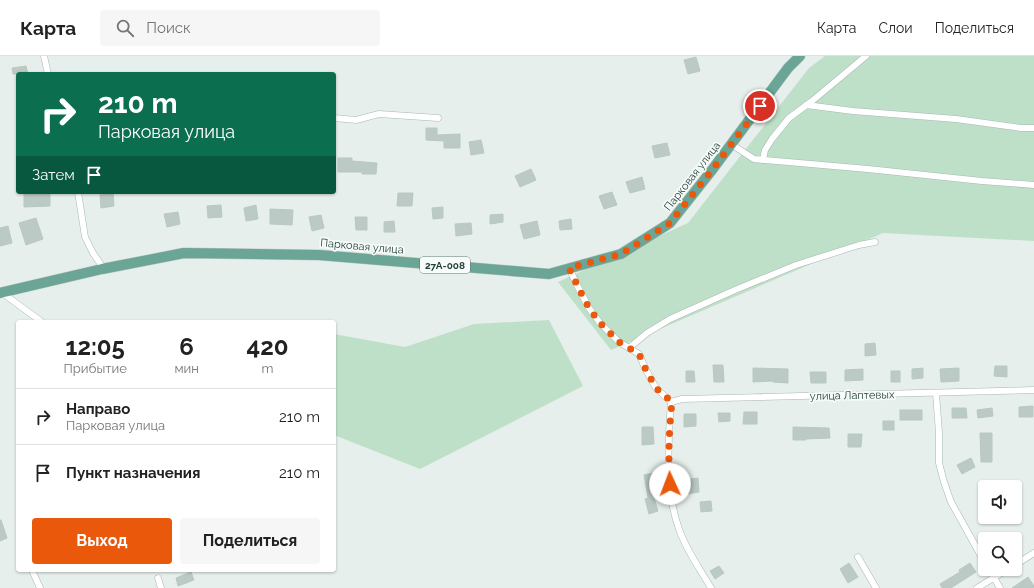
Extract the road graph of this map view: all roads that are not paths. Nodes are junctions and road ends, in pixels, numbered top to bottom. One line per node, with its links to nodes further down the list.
1 (44, 56): 4 (street)
2 (800, 56): 9 (main road, Парковая улица / 27А-008)
3 (866, 56): 5 (street)
4 (48, 72)
5 (806, 105): 8 (street); 10 (street)
6 (336, 118): 7 (street)
7 (438, 118)
8 (1034, 128)
9 (731, 144): 10 (street); 14 (main road, Парковая улица / 27А-008)
10 (763, 160): 11 (street)
11 (1034, 185)
12 (78, 194): 15 (street)
13 (875, 242): 18 (street)
14 (569, 268): 15 (main road, Парковая улица / 27А-008); 18 (street)
15 (104, 269): 16 (main road, Парковая улица / 27А-008)
16 (1, 293): 17 (street)
17 (39, 320)
18 (629, 348): 21 (street)
19 (1034, 390): 20 (street, улица Лаптевых)
20 (936, 393): 21 (street, улица Лаптевых); 22 (street)
21 (672, 402): 32 (street)
22 (978, 550)
23 (1034, 554): 25 (street)
24 (858, 557): 33 (street)
25 (1022, 561)
26 (33, 572): 30 (street)
27 (997, 576): 29 (street)
28 (158, 578): 31 (street)
29 (994, 578): 34 (street); 35 (street)
30 (40, 588)
31 (161, 588)
32 (711, 588)
33 (876, 588)
34 (977, 588)
35 (1000, 588)

